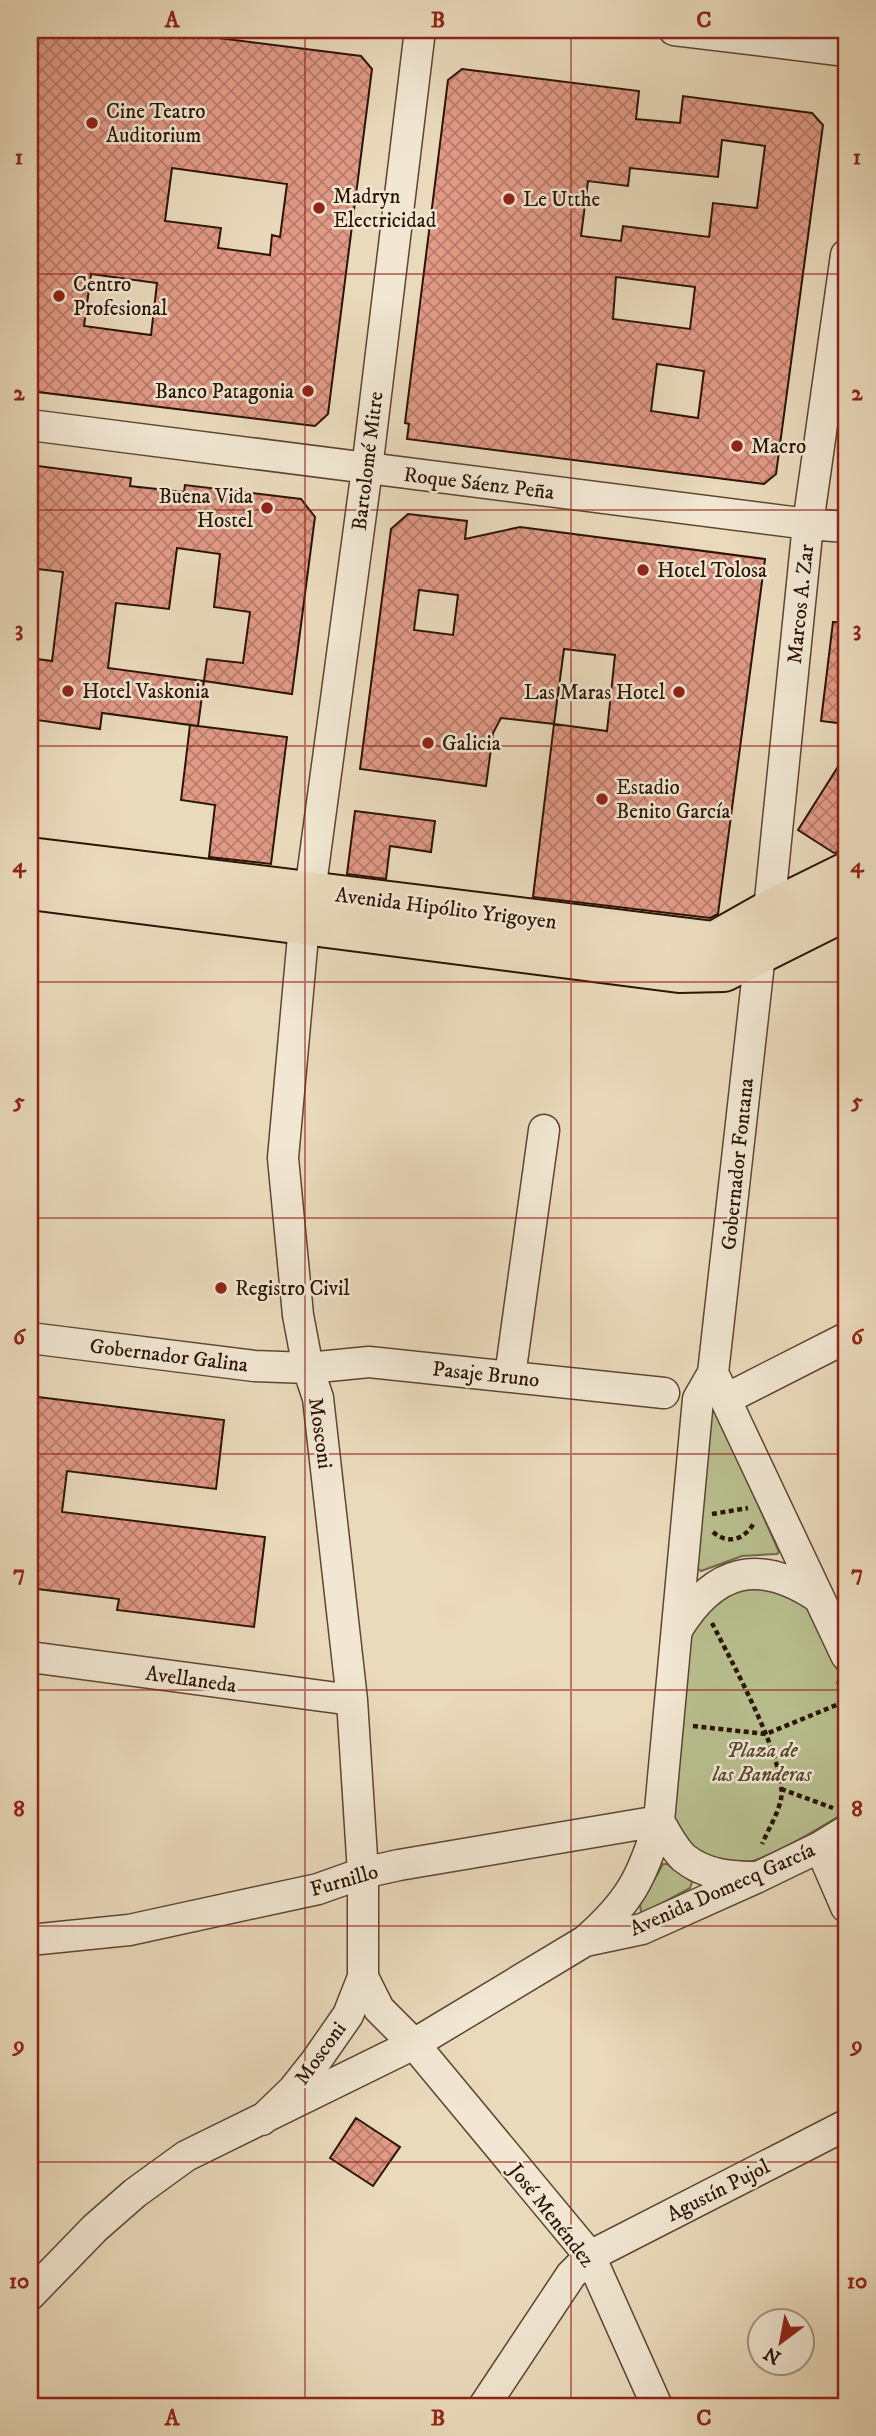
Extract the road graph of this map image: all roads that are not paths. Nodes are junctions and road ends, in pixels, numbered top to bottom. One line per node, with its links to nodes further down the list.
1 (420, 30): 6 (street, Bartolomé Mitre)
2 (674, 30): 3 (street)
3 (846, 51)
4 (846, 255): 7 (street, Marcos A. Zar)
5 (30, 425): 6 (street, Roque Sáenz Peña)
6 (366, 469): 7 (street, Roque Sáenz Peña); 12 (street, Bartolomé Mitre)
7 (808, 524): 8 (street, Roque Sáenz Peña); 13 (street, Marcos A. Zar)
8 (846, 527)
9 (30, 857): 12 (main road, Avenida Hipólito Yrigoyen)
10 (846, 872): 13 (main road, Avenida Hipólito Yrigoyen)
11 (30, 890): 12 (main road, Avenida Hipólito Yrigoyen)
12 (307, 908): 13 (main road, Avenida Hipólito Yrigoyen); 15 (main road, Avenida Hipólito Yrigoyen); 19 (street, Mosconi)
13 (769, 910): 15 (street, Marcos A. Zar)
14 (846, 911): 15 (main road, Avenida Hipólito Yrigoyen)
15 (760, 954): 21 (street, Gobernador Fontana)
16 (544, 1130): 20 (street)
17 (30, 1338): 19 (street, Gobernador Galina)
18 (846, 1338): 21 (street)
19 (309, 1368): 20 (street, Pasaje Bruno); 27 (street, Mosconi)
20 (510, 1377): 22 (street, Pasaje Bruno)
21 (719, 1386): 23 (street); 24 (street, Gobernador Fontana)
22 (664, 1393)
23 (819, 1598): 24 (street, Gobernador Fontana); 26 (street)
24 (677, 1630): 28 (street, Gobernador Fontana)
25 (30, 1657): 27 (street, Avellaneda)
26 (841, 1665)
27 (352, 1700): 31 (street, Mosconi)
28 (659, 1821): 31 (street, Furnillo); 32 (street); 35 (street, Gobernador Fontana)
29 (839, 1823): 30 (street, Avenida Domecq García)
30 (820, 1847): 32 (street, Avenida Domecq García); 33 (street)
31 (363, 1873): 34 (street, Furnillo); 36 (street, Mosconi)
32 (758, 1877): 35 (street, Avenida Domecq García)
33 (846, 1907)
34 (30, 1940)
35 (585, 1941): 37 (street, Avenida Domecq García)
36 (363, 1977): 37 (street, Mosconi); 38 (street, Mosconi)
37 (414, 2044): 38 (street, Avenida Domecq García); 40 (street, José Menéndez)
38 (262, 2120): 41 (street, Avenida Domecq García)
39 (846, 2125): 40 (street, Agustín Pujol)
40 (590, 2256): 42 (street); 43 (street, José Menéndez)
41 (30, 2295)
42 (484, 2406)
43 (657, 2406)

